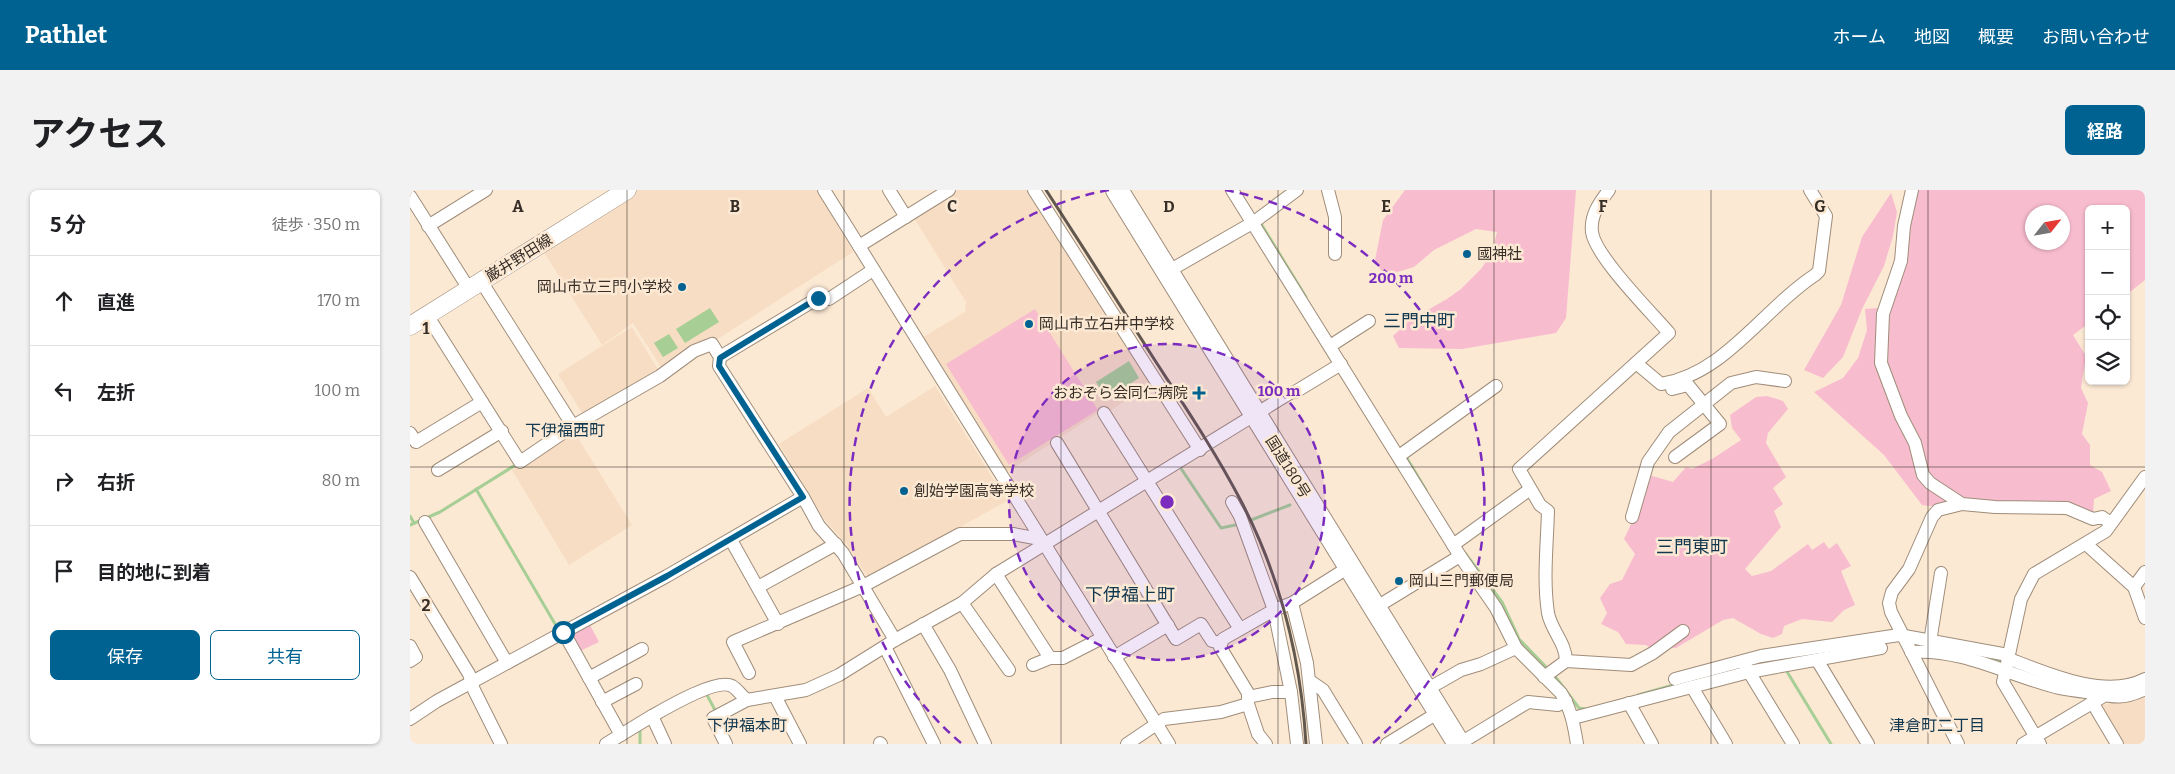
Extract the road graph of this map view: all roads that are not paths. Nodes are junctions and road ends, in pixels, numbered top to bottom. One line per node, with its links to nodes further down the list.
1 (486, 190): 17 (street)
2 (824, 190): 18 (street)
3 (888, 190): 15 (street)
4 (949, 190): 15 (street)
5 (1034, 190): 41 (street)
6 (1117, 190): 21 (highway, 国道180号)
7 (1232, 190): 16 (street)
8 (1297, 190): 16 (street)
9 (1328, 190): 19 (street)
10 (1609, 190): 28 (street)
11 (1810, 190): 31 (street)
12 (1912, 190): 50 (street)
13 (622, 191): 22 (main road, 巌井野田線)
14 (410, 196): 17 (street)
15 (906, 217): 18 (street)
16 (1254, 222): 21 (street); 26 (street)
17 (428, 226): 22 (street)
18 (859, 246): 20 (street)
19 (1335, 254)
20 (873, 270): 27 (street); 56 (street)
21 (1167, 272): 36 (highway, 国道180号)
22 (475, 285): 23 (main road, 巌井野田線); 37 (street)
23 (427, 315): 25 (main road, 巌井野田線); 33 (street)
24 (1369, 321): 26 (street)
25 (410, 326)
26 (1333, 344): 29 (street)
27 (720, 358): 37 (street); 48 (street)
28 (1636, 363): 31 (street); 47 (street)
29 (1342, 364): 36 (street); 42 (street)
30 (1785, 381): 34 (street)
31 (1661, 384): 34 (street)
32 (1496, 386): 42 (street)
33 (482, 402): 38 (street); 39 (street)
34 (1704, 404): 43 (street); 52 (street)
35 (1104, 413): 46 (street)
36 (1256, 415): 41 (street); 60 (highway, 国道180号)
37 (573, 426): 38 (street)
38 (502, 431): 44 (street)
39 (410, 433)
40 (1057, 443): 51 (street)
41 (1200, 450): 46 (street)
42 (1402, 453): 59 (street)
43 (1675, 457)
44 (438, 470)
45 (2145, 476): 54 (street)
46 (1148, 482): 51 (street); 76 (street)
47 (1529, 490): 59 (street); 91 (street)
48 (803, 497): 55 (street); 57 (street)
49 (1232, 502): 71 (street)
50 (1962, 504): 54 (street); 82 (street)
51 (1100, 512): 56 (street); 75 (street)
52 (1632, 517)
53 (425, 522): 94 (street)
54 (2111, 523): 58 (street)
55 (731, 540): 66 (street); 78 (street)
56 (1042, 542): 62 (street); 65 (street); 79 (street)
57 (836, 544): 65 (street); 66 (street)
58 (2086, 544): 67 (street); 93 (street)
59 (1458, 546): 70 (street); 85 (street)
60 (1349, 567): 69 (street); 70 (highway, 国道180号)
61 (2145, 572): 67 (street)
62 (996, 574): 68 (street); 90 (street)
63 (1941, 574): 80 (street)
64 (410, 577): 105 (street)
65 (863, 586): 73 (street); 83 (street)
66 (758, 587): 73 (street)
67 (2134, 587): 72 (street)
68 (962, 603): 74 (street); 97 (street)
69 (1292, 603): 71 (street); 104 (street)
70 (1375, 608): 108 (highway, 国道180号)
71 (1274, 610): 76 (street); 109 (street)
72 (2145, 618)
73 (778, 624): 98 (street)
74 (923, 624): 83 (street); 129 (street)
75 (1168, 625): 81 (street); 89 (street)
76 (1240, 629): 81 (street)
77 (1683, 631): 91 (street)
78 (563, 632): 94 (street); 100 (street)
79 (1102, 638): 89 (street); 90 (street)
80 (1930, 642): 82 (street); 93 (street)
81 (1220, 643): 113 (street)
82 (1907, 643): 88 (street); 93 (street); 143 (street)
83 (890, 644): 110 (street); 128 (street)
84 (410, 646): 92 (street)
85 (1516, 648): 99 (street); 108 (street)
86 (1881, 648): 88 (street)
87 (642, 650): 100 (street)
88 (1813, 655): 96 (street); 96 (street); 142 (street)
89 (1114, 657): 120 (street)
90 (1050, 658): 95 (street)
91 (1566, 660): 99 (street)
92 (410, 661)
93 (2006, 662): 102 (street); 112 (street); 122 (street)
94 (507, 663): 105 (street)
95 (1033, 665)
96 (1746, 666): 103 (street); 141 (street)
97 (1009, 670)
98 (750, 673)
99 (1549, 673): 116 (street)
100 (589, 678): 114 (street)
101 (1674, 679): 103 (street)
102 (2145, 679)
103 (1697, 680): 115 (street); 140 (street)
104 (1310, 681): 134 (street); 135 (street)
105 (472, 682): 118 (street); 123 (street)
106 (636, 684): 114 (street)
107 (2145, 689): 112 (street)
108 (1426, 690): 117 (highway, 国道180号)
109 (1291, 692): 113 (street); 133 (street)
110 (775, 696): 111 (street); 127 (street)
111 (747, 700): 119 (street); 126 (street)
112 (2097, 700): 122 (street); 145 (street)
113 (1248, 701): 120 (street); 132 (street)
114 (602, 702): 121 (street)
115 (1629, 704): 116 (street); 139 (street)
116 (1569, 707): 137 (street); 138 (street)
117 (1439, 712): 136 (street); 137 (highway, 国道180号)
118 (412, 714)
119 (652, 716): 121 (street); 125 (street)
120 (1156, 724): 130 (street); 131 (street)
121 (621, 735): 124 (street)
122 (2038, 740): 144 (street)
123 (501, 744)
124 (606, 744)
125 (665, 744)
126 (726, 744)
127 (800, 744)
128 (934, 744)
129 (985, 744)
130 (1127, 744)
131 (1169, 744)
132 (1266, 744)
133 (1297, 744)
134 (1316, 744)
135 (1356, 744)
136 (1387, 744)
137 (1459, 744)
138 (1577, 744)
139 (1652, 744)
140 (1726, 744)
141 (1792, 744)
142 (1868, 744)
143 (1958, 744)
144 (2023, 744)
145 (2117, 744)

